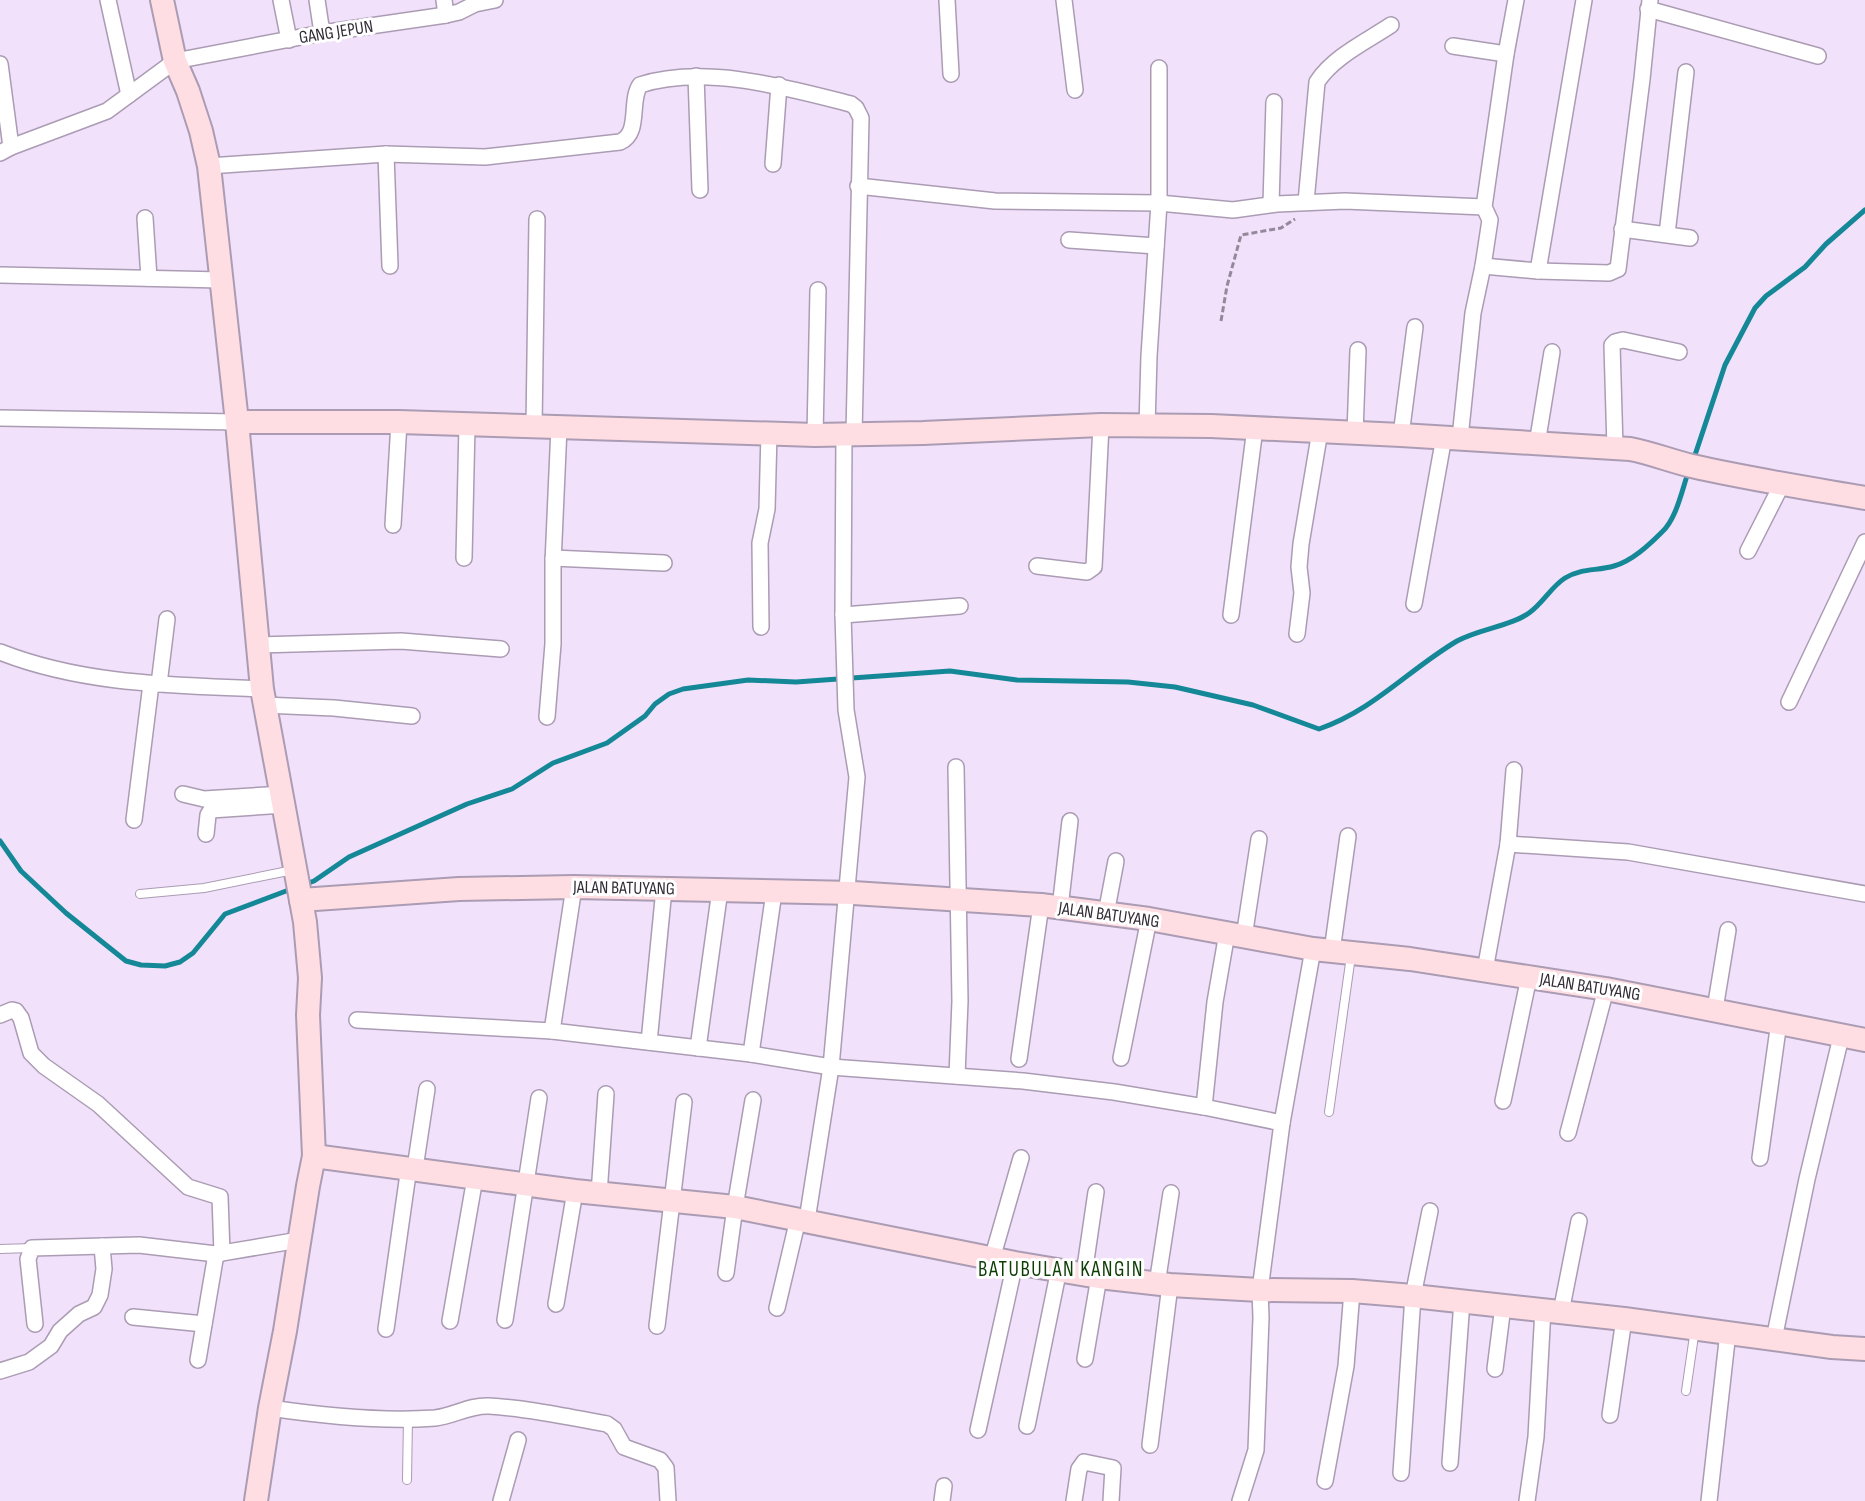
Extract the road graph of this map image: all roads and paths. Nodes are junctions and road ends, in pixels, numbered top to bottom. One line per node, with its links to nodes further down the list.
1 (108, 0): 27 (street)
2 (162, 0): 19 (street)
3 (281, 0): 15 (street)
4 (317, 0): 14 (street)
5 (495, 0): 10 (street, GANG JEPUN)
6 (947, 0): 23 (street)
7 (1064, 0): 26 (street)
8 (1516, 0): 17 (street)
9 (1584, 0): 49 (street)
10 (475, 2): 12 (street, GANG JEPUN)
11 (1649, 4): 18 (street); 42 (street)
12 (445, 8): 14 (street, GANG JEPUN)
13 (1391, 25): 36 (street)
14 (322, 33): 15 (street, GANG JEPUN)
15 (289, 40): 19 (street, GANG JEPUN)
16 (1453, 46): 17 (street)
17 (1506, 54): 38 (street)
18 (1818, 56)
19 (175, 61): 27 (street); 32 (street)
20 (0, 64): 29 (street)
21 (1159, 68): 35 (street)
22 (1686, 72): 43 (street)
23 (951, 74)
24 (696, 76): 25 (street); 30 (street); 34 (street)
25 (778, 85): 31 (street); 33 (street)
26 (1075, 90)
27 (129, 95): 29 (street)
28 (1274, 102): 37 (street)
29 (6, 150)
30 (386, 154): 32 (street); 47 (street)
31 (773, 164)
32 (209, 166): 52 (street)
33 (858, 186): 35 (street); 71 (street)
34 (700, 190)
35 (1159, 202): 37 (street); 46 (street)
36 (1305, 202): 37 (street); 38 (street)
37 (1271, 204)
38 (1484, 207): 48 (street)
39 (145, 218): 51 (street)
40 (1297, 218): 54 (path)
41 (537, 219): 65 (street)
42 (1622, 229): 43 (street); 49 (street)
43 (1667, 234): 44 (street)
44 (1690, 238)
45 (1069, 240): 46 (street)
46 (1156, 246): 64 (street)
47 (390, 266)
48 (1484, 266): 49 (street); 74 (street)
49 (1538, 271)
50 (1, 274): 51 (street)
51 (149, 278): 52 (street)
52 (221, 280): 60 (street)
53 (818, 290): 72 (street)
54 (1221, 321)
55 (1415, 327): 73 (street)
56 (1358, 350): 70 (street)
57 (1552, 352): 75 (street)
58 (1679, 352): 76 (street)
59 (0, 418): 60 (street)
60 (237, 422): 61 (street); 93 (street)
61 (399, 422): 62 (street); 79 (street)
62 (467, 424): 65 (street); 82 (street)
63 (1101, 424): 64 (street); 71 (street); 85 (street)
64 (1148, 426): 67 (street)
65 (534, 427): 66 (street)
66 (559, 427): 69 (street); 83 (street)
67 (1255, 428): 68 (street); 89 (street)
68 (1320, 431): 70 (street); 92 (street)
69 (769, 433): 72 (street); 91 (street)
70 (1355, 433): 73 (street)
71 (849, 434): 72 (street); 88 (street)
72 (815, 435)
73 (1401, 435): 74 (street)
74 (1452, 438): 75 (street); 86 (street)
75 (1537, 444): 76 (street)
76 (1615, 448): 77 (street)
77 (1782, 484): 78 (street); 81 (street)
78 (1865, 498)
79 (393, 525)
80 (1865, 542): 98 (street)
81 (1748, 551)
82 (464, 558)
83 (553, 558): 84 (street); 100 (street)
84 (664, 562)
85 (1037, 566)
86 (1414, 604)
87 (960, 606): 88 (street)
88 (843, 615): 117 (street)
89 (1231, 615)
90 (167, 619): 96 (street)
91 (761, 627)
92 (1297, 634)
93 (258, 645): 94 (street); 97 (street)
94 (501, 649)
95 (0, 652): 96 (street)
96 (155, 684): 97 (street); 105 (street)
97 (263, 697): 99 (street); 104 (street)
98 (1789, 702)
99 (412, 716)
100 (547, 717)
101 (956, 766): 120 (street)
102 (1514, 770): 110 (street)
103 (183, 794): 104 (street)
104 (284, 799): 107 (street); 115 (street)
105 (134, 820)
106 (1070, 821): 121 (street)
107 (206, 834)
108 (1348, 836): 126 (street)
109 (1259, 839): 125 (street)
110 (1508, 844): 119 (street); 127 (street)
111 (1116, 861): 122 (street)
112 (574, 887): 113 (street, JALAN BATUYANG); 115 (street, JALAN BATUYANG); 134 (street)
113 (664, 889): 114 (street, JALAN BATUYANG); 137 (street)
114 (720, 890): 116 (street, JALAN BATUYANG); 138 (street)
115 (299, 891): 118 (lane); 154 (street)
116 (774, 892): 117 (street, JALAN BATUYANG); 139 (street)
117 (846, 893): 120 (street, JALAN BATUYANG); 142 (street)
118 (140, 894)
119 (1865, 894)
120 (960, 900): 121 (street, JALAN BATUYANG); 143 (street)
121 (1050, 907): 122 (street, JALAN BATUYANG); 141 (street)
122 (1106, 914): 123 (street, JALAN BATUYANG)
123 (1149, 919): 125 (street, JALAN BATUYANG); 140 (street)
124 (1728, 930): 130 (street)
125 (1236, 935): 126 (street, JALAN BATUYANG); 150 (street)
126 (1332, 951): 127 (street, JALAN BATUYANG); 151 (lane); 152 (street)
127 (1485, 970): 128 (street, JALAN BATUYANG)
128 (1529, 977): 129 (street, JALAN BATUYANG); 148 (street)
129 (1606, 988): 130 (street, JALAN BATUYANG); 153 (street)
130 (1715, 1009): 133 (street, JALAN BATUYANG)
131 (0, 1015): 173 (street)
132 (357, 1020): 134 (street)
133 (1779, 1022): 135 (street, JALAN BATUYANG); 156 (street)
134 (552, 1031): 137 (street)
135 (1841, 1036): 136 (street, JALAN BATUYANG); 198 (street)
136 (1865, 1040)
137 (649, 1042): 138 (street)
138 (698, 1048): 139 (street)
139 (751, 1054): 142 (street)
140 (1121, 1058)
141 (1019, 1059)
142 (831, 1066): 143 (street); 167 (street)
143 (957, 1076): 150 (street)
144 (427, 1089): 157 (street)
145 (606, 1094): 163 (street)
146 (539, 1098): 159 (street)
147 (753, 1100): 165 (street)
148 (1503, 1101)
149 (684, 1102): 164 (street)
150 (1204, 1107): 152 (street)
151 (1329, 1112)
152 (1282, 1123): 180 (street)
153 (1568, 1133)
154 (314, 1156): 157 (street); 169 (street)
155 (1021, 1158): 174 (street)
156 (1760, 1158)
157 (412, 1168): 158 (street); 196 (street)
158 (476, 1178): 159 (street); 191 (street)
159 (525, 1184): 160 (street); 190 (street)
160 (575, 1191): 163 (street); 184 (street)
161 (1096, 1192): 178 (street)
162 (1171, 1193): 179 (street)
163 (599, 1194): 164 (street)
164 (672, 1202): 165 (street); 194 (street)
165 (735, 1208): 167 (street); 177 (street)
166 (1430, 1211): 182 (street)
167 (802, 1220): 174 (street); 186 (street)
168 (1579, 1221): 187 (street)
169 (299, 1240): 173 (street); 205 (street)
170 (102, 1246): 171 (street); 173 (street); 203 (street)
171 (32, 1248): 172 (lane); 192 (street)
172 (0, 1249)
173 (219, 1254): 193 (street)
174 (992, 1259): 175 (street)
175 (1015, 1263): 176 (street); 209 (street)
176 (1059, 1269): 178 (street); 208 (street)
177 (726, 1273)
178 (1091, 1276): 179 (street); 200 (street)
179 (1164, 1284): 180 (street); 211 (street)
180 (1260, 1290): 181 (street); 221 (street)
181 (1352, 1291): 182 (street); 215 (street)
182 (1413, 1296): 183 (street); 213 (street)
183 (1462, 1301): 185 (street); 212 (street)
184 (556, 1304)
185 (1503, 1306): 187 (street); 202 (street)
186 (777, 1308)
187 (1552, 1311): 189 (street); 222 (street)
188 (133, 1317): 193 (street)
189 (1624, 1319): 195 (street); 206 (street)
190 (504, 1320)
191 (450, 1321)
192 (35, 1324)
193 (204, 1324): 201 (street)
194 (657, 1326)
195 (1695, 1328): 197 (street); 204 (lane)
196 (386, 1329)
197 (1728, 1332): 198 (street); 223 (street)
198 (1774, 1339): 199 (street)
199 (1865, 1349)
200 (1085, 1359)
201 (198, 1360)
202 (1495, 1369)
203 (0, 1371)
204 (1686, 1391)
205 (270, 1408): 207 (street); 216 (street)
206 (1610, 1415)
207 (408, 1418): 214 (lane); 218 (street)
208 (1027, 1426)
209 (978, 1430)
210 (518, 1440): 217 (street)
211 (1150, 1445)
212 (1450, 1463)
213 (1401, 1473)
214 (407, 1479)
215 (1325, 1480)
216 (256, 1501)
217 (501, 1501)
218 (668, 1501)
219 (1074, 1501): 220 (street)
220 (1111, 1501)
221 (1240, 1501)
222 (1527, 1501)
223 (1709, 1501)

